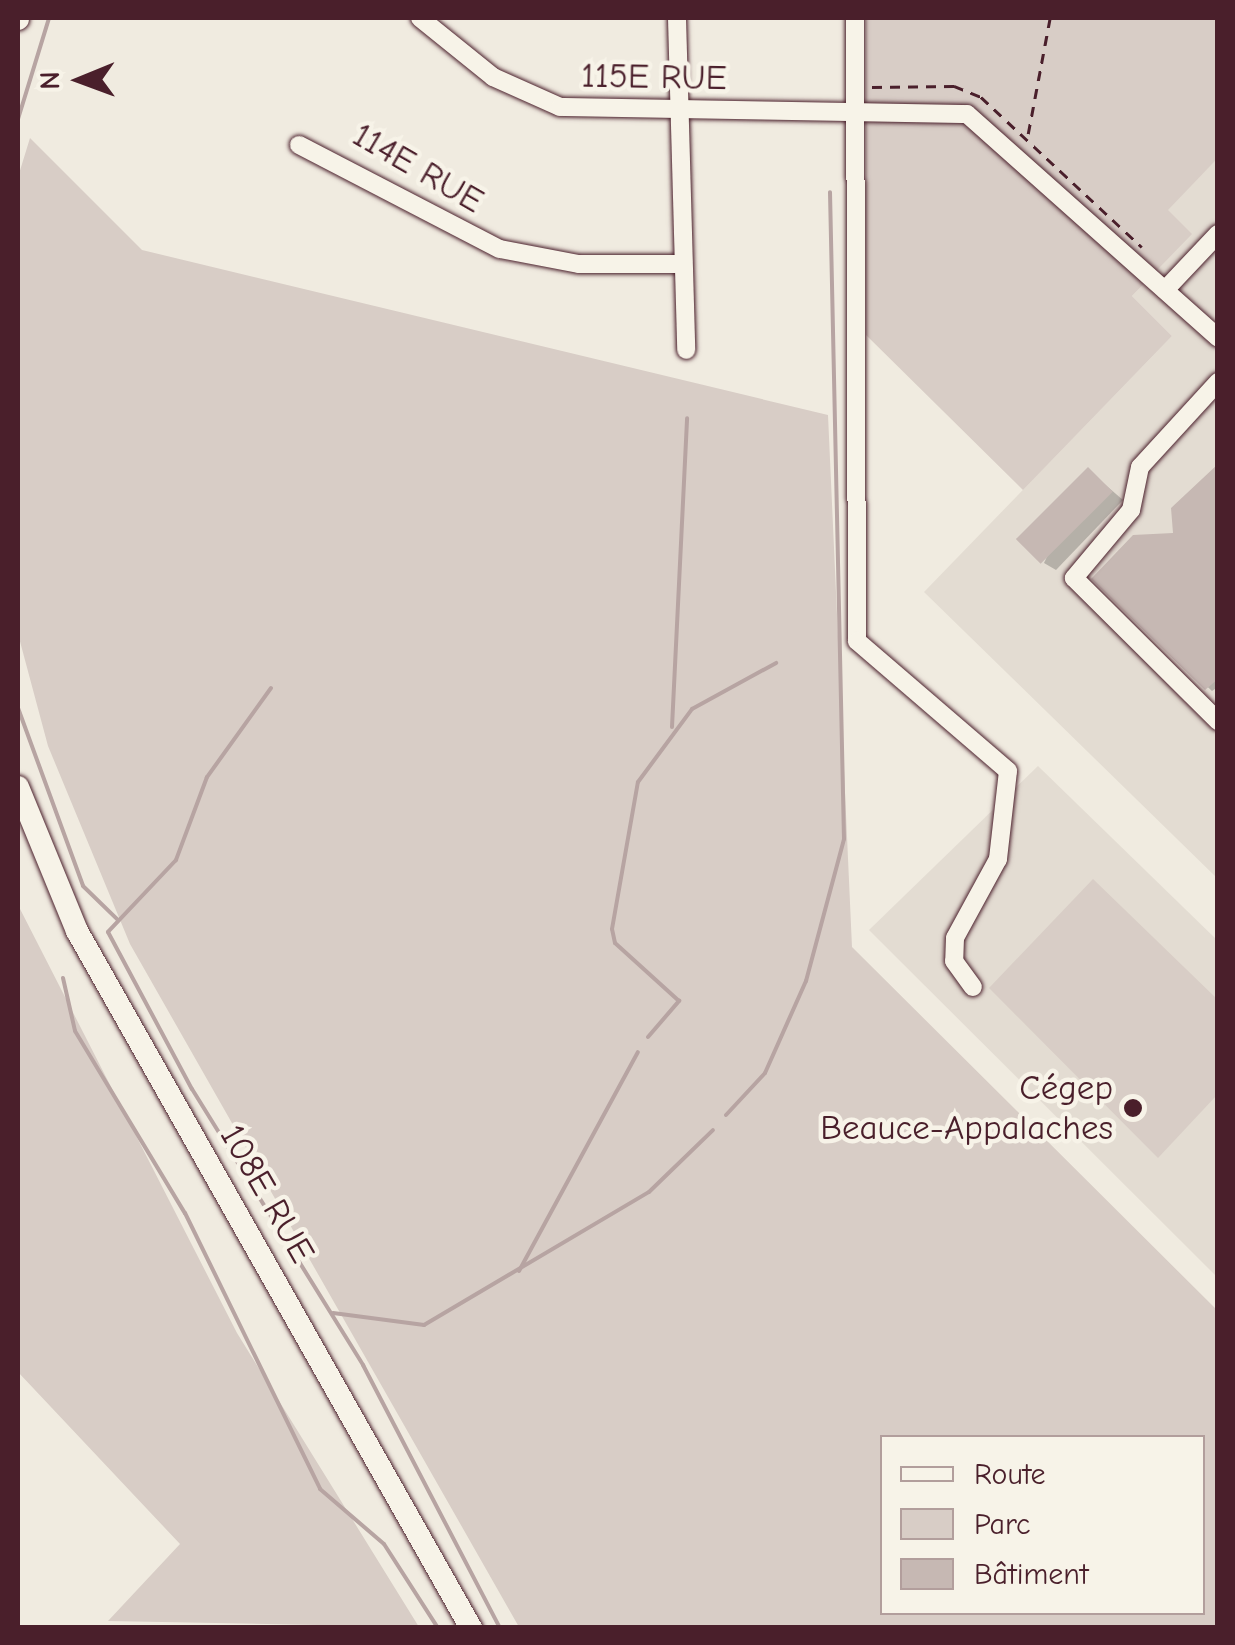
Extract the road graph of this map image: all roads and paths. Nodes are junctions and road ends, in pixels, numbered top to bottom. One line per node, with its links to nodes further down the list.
1 (420, 18): 6 (street, 115E RUE)
2 (677, 18): 6 (street)
3 (855, 18): 5 (street)
4 (1050, 18): 7 (path)
5 (856, 108): 6 (street, 115E RUE); 11 (street, 115E RUE); 17 (street)
6 (680, 112): 10 (street)
7 (1028, 135)
8 (299, 145): 10 (street, 114E RUE)
9 (1218, 234): 11 (street)
10 (682, 264): 13 (street)
11 (1165, 290): 12 (street, 115E RUE)
12 (1218, 338)
13 (686, 350)
14 (1218, 382): 15 (street)
15 (1218, 721)
16 (18, 787): 18 (main road, 108E RUE)
17 (973, 988)
18 (472, 1628)

